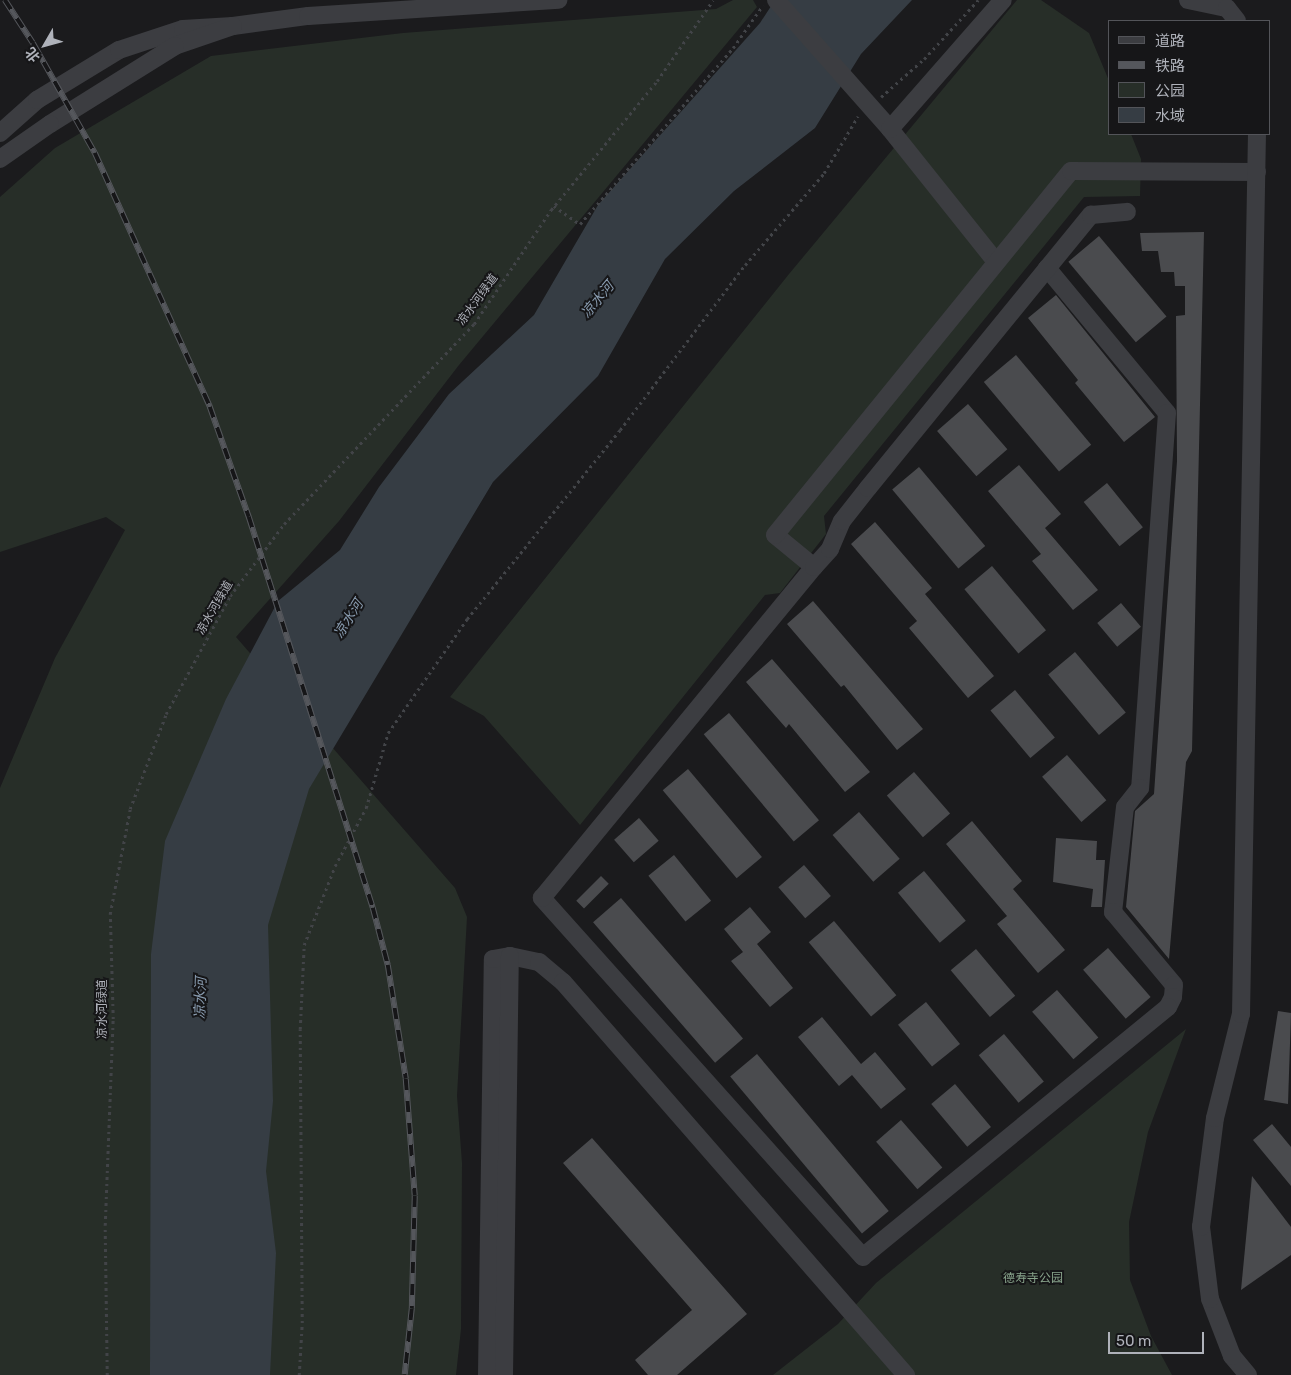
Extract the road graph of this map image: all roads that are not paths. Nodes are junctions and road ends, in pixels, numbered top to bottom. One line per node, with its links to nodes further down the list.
1 (558, 0): 6 (street)
2 (776, 0): 7 (street)
3 (1002, 0): 7 (street)
4 (1188, 0): 5 (street)
5 (1236, 20)
6 (233, 26): 8 (street); 10 (street)
7 (890, 129): 13 (street)
8 (0, 133)
9 (1257, 135): 11 (street)
10 (0, 159)
11 (1256, 172): 13 (street); 20 (street)
12 (1127, 212): 14 (street)
13 (996, 262): 15 (street)
14 (1047, 268): 15 (street); 15 (street)
15 (814, 567)
16 (501, 958): 17 (street); 18 (street); 19 (street)
17 (487, 1375)
18 (504, 1375)
19 (906, 1375)
20 (1248, 1375)

